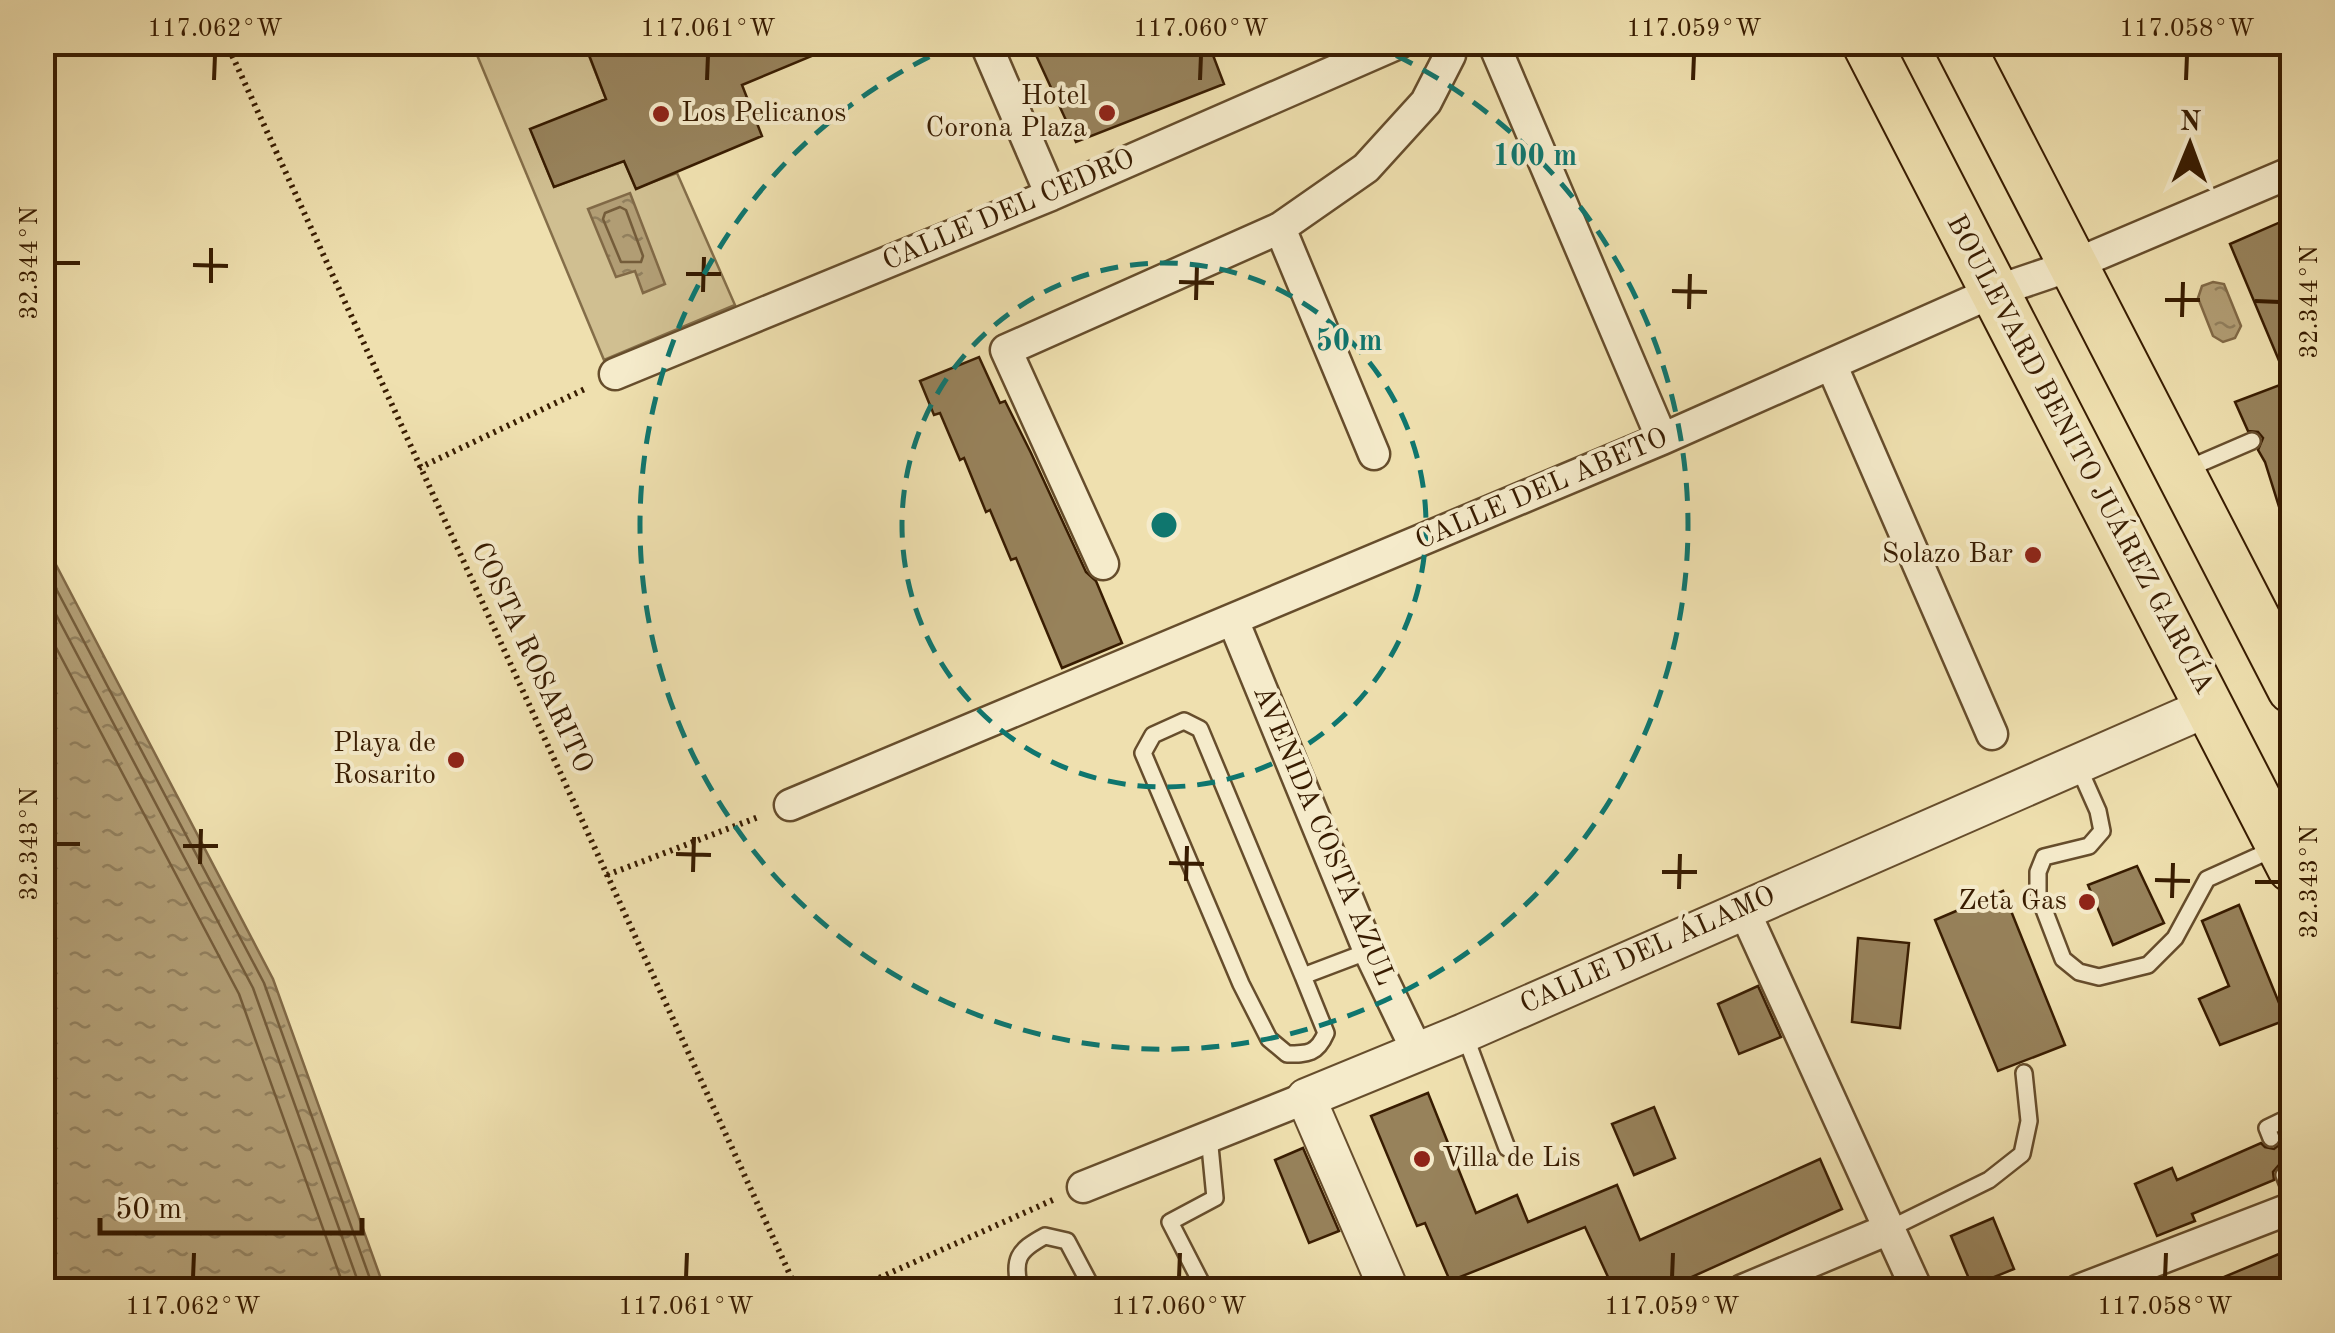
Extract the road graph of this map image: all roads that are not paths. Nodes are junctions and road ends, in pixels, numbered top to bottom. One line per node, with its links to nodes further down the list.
1 (985, 42): 8 (street)
2 (1401, 42): 8 (street, CALLE DEL CEDRO)
3 (1450, 42): 9 (street)
4 (1493, 42): 14 (street)
5 (1866, 42): 11 (main road, BOULEVARD BENITO JUÁREZ GARCÍA)
6 (1958, 42): 10 (main road)
7 (2292, 172): 10 (street, CALLE DEL ABETO)
8 (1051, 195): 13 (street, CALLE DEL CEDRO)
9 (1280, 228): 16 (street); 18 (street)
10 (2072, 266): 11 (street, CALLE DEL ABETO); 17 (main road)
11 (1993, 292): 12 (street, CALLE DEL ABETO); 21 (main road, BOULEVARD BENITO JUÁREZ GARCÍA)
12 (1831, 364): 14 (street, CALLE DEL ABETO); 22 (street)
13 (615, 374)
14 (1662, 440): 19 (street, CALLE DEL ABETO)
15 (2252, 441): 17 (lane)
16 (1374, 454)
17 (2180, 472): 20 (main road)
18 (1104, 564)
19 (1233, 620): 24 (street, CALLE DEL ABETO); 27 (street, AVENIDA COSTA AZUL)
20 (2291, 682)
21 (2210, 706): 23 (street, CALLE DEL ÁLAMO); 25 (main road, BOULEVARD BENITO JUÁREZ GARCÍA)
22 (1992, 734)
23 (2077, 763): 25 (lane); 26 (street, CALLE DEL ÁLAMO)
24 (790, 805)
25 (2287, 857)
26 (1743, 908): 29 (street, CALLE DEL ÁLAMO); 41 (street)
27 (1369, 951): 28 (lane); 30 (street, AVENIDA COSTA AZUL)
28 (1303, 976): 28 (lane)
29 (1464, 1033): 30 (street, CALLE DEL ÁLAMO); 36 (lane)
30 (1417, 1052): 32 (street, CALLE DEL ÁLAMO)
31 (2024, 1073): 41 (lane)
32 (1306, 1098): 34 (street, CALLE DEL ÁLAMO); 45 (street)
33 (2292, 1116): 35 (lane)
34 (1209, 1136): 38 (street, CALLE DEL ÁLAMO); 44 (lane)
35 (2271, 1138)
36 (1508, 1148)
37 (2284, 1175): 39 (lane)
38 (1083, 1187)
39 (2292, 1196)
40 (2292, 1208): 48 (street)
41 (1889, 1229): 46 (street); 47 (street)
42 (1020, 1290): 43 (lane)
43 (1093, 1290)
44 (1205, 1290)
45 (1389, 1290)
46 (1743, 1290)
47 (1917, 1290)
48 (2079, 1290)

